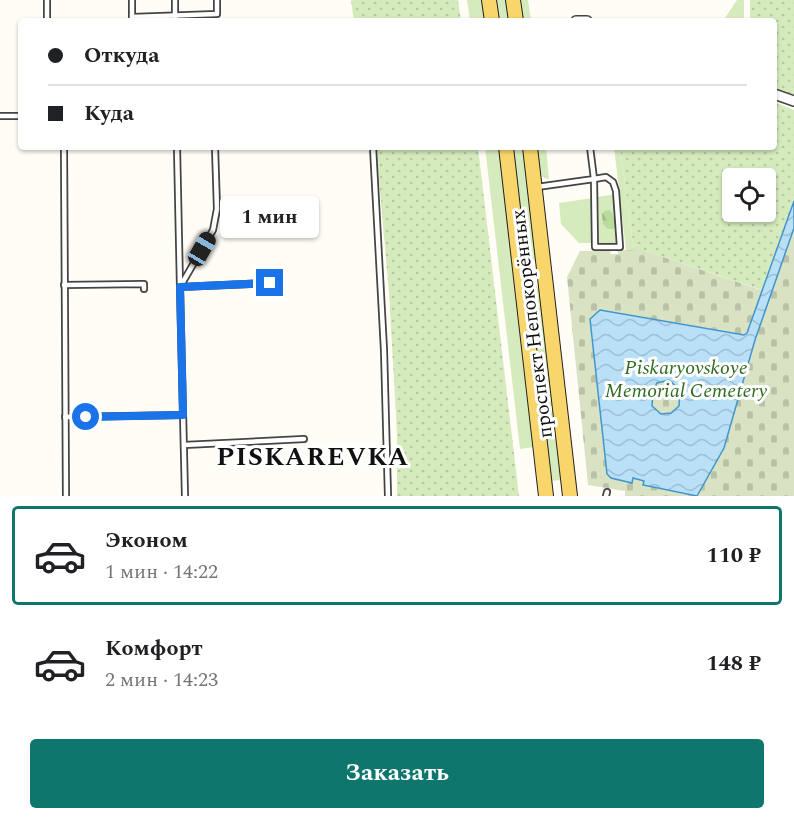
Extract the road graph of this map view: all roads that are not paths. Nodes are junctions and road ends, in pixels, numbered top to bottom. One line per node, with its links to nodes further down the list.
1 (47, 0): 7 (lane)
2 (132, 0): 8 (lane)
3 (175, 0): 9 (lane)
4 (217, 0): 10 (lane)
5 (489, 0): 11 (main road)
6 (513, 0): 12 (main road)
7 (47, 18)
8 (132, 18)
9 (175, 18)
10 (183, 18)
11 (492, 18)
12 (516, 18)
13 (777, 95): 14 (street)
14 (794, 101)
15 (0, 116): 16 (lane)
16 (18, 116)
17 (64, 150): 29 (lane)
18 (177, 150): 30 (lane)
19 (215, 150): 30 (lane)
20 (373, 150): 38 (lane)
21 (506, 150): 27 (main road, проспект Непокорённых)
22 (530, 150): 25 (main road, проспект Непокорённых)
23 (590, 150): 24 (lane)
24 (594, 179): 24 (lane); 25 (lane)
25 (535, 187): 26 (main road, проспект Непокорённых)
26 (545, 272): 27 (main road); 40 (main road, проспект Непокорённых)
27 (521, 274): 39 (main road, проспект Непокорённых)
28 (270, 283): 30 (lane)
29 (64, 285): 31 (lane); 33 (lane)
30 (180, 287): 32 (lane)
31 (144, 289)
32 (183, 415): 33 (lane); 35 (lane)
33 (65, 417): 36 (lane)
34 (304, 439): 35 (lane)
35 (184, 445): 37 (lane)
36 (66, 496)
37 (186, 496)
38 (387, 496)
39 (546, 496)
40 (570, 496)

